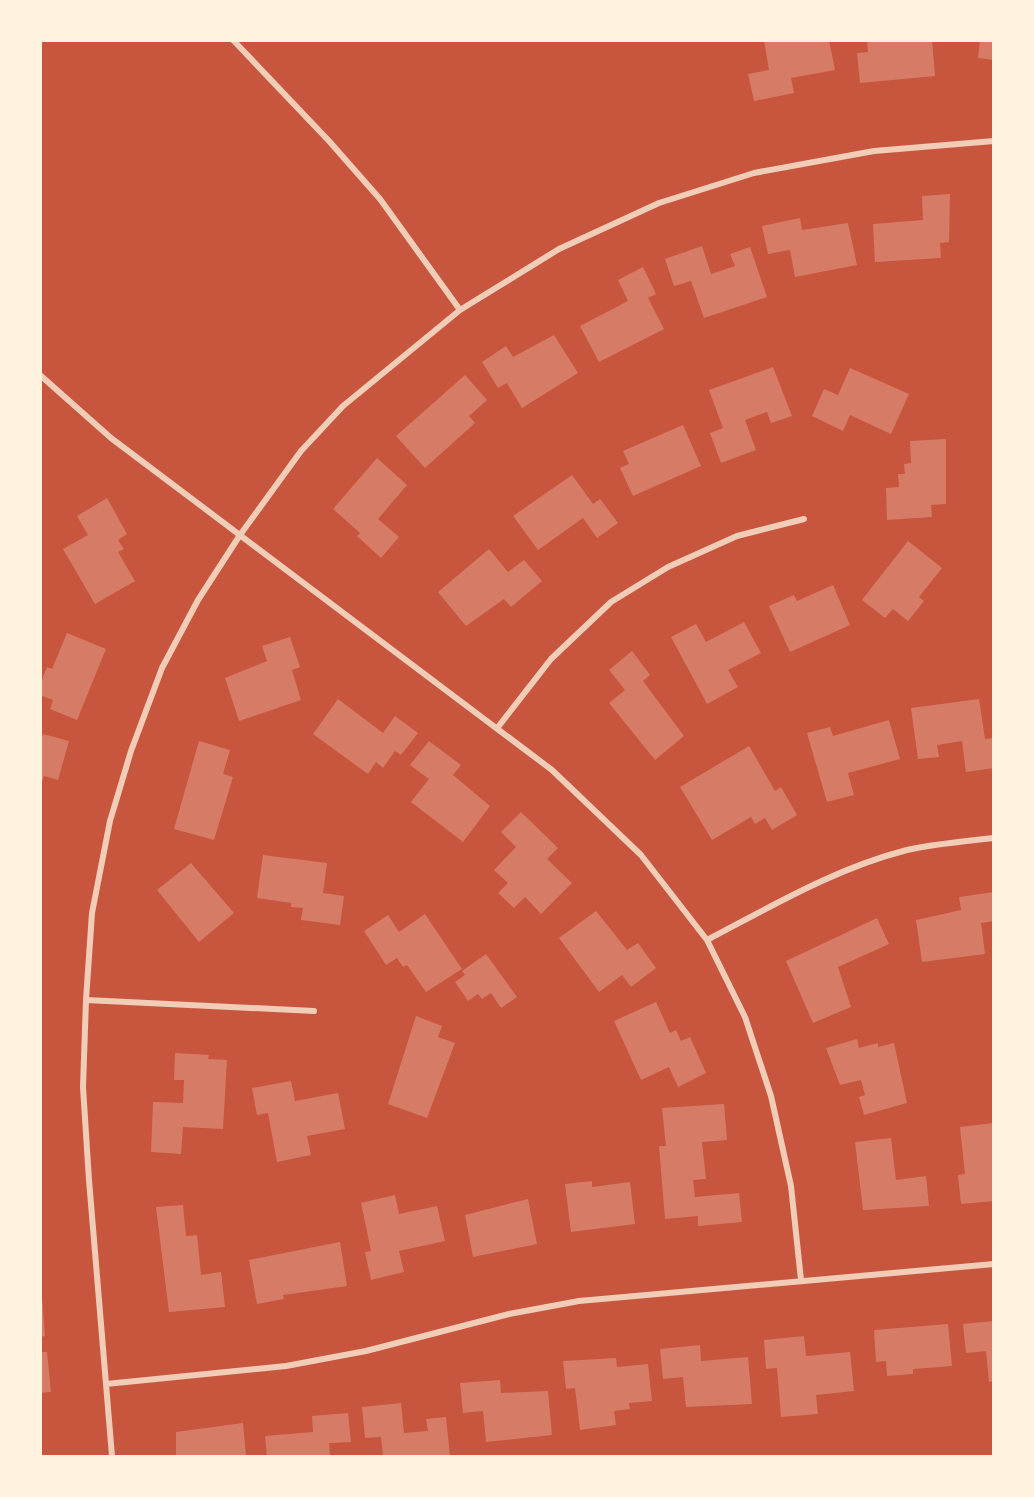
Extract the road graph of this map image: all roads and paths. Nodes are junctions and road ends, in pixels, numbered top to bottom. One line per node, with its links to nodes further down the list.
1 (235, 41): 3 (street)
2 (993, 141): 3 (street)
3 (460, 310): 6 (street)
4 (40, 375): 6 (street)
5 (804, 519): 7 (street)
6 (240, 535): 7 (street); 10 (street)
7 (498, 727): 9 (street)
8 (993, 838): 9 (street)
9 (707, 940): 13 (street)
10 (86, 1000): 11 (street); 14 (street)
11 (314, 1011)
12 (993, 1264): 13 (street)
13 (801, 1281): 14 (street)
14 (106, 1384): 15 (street)
15 (112, 1456)

